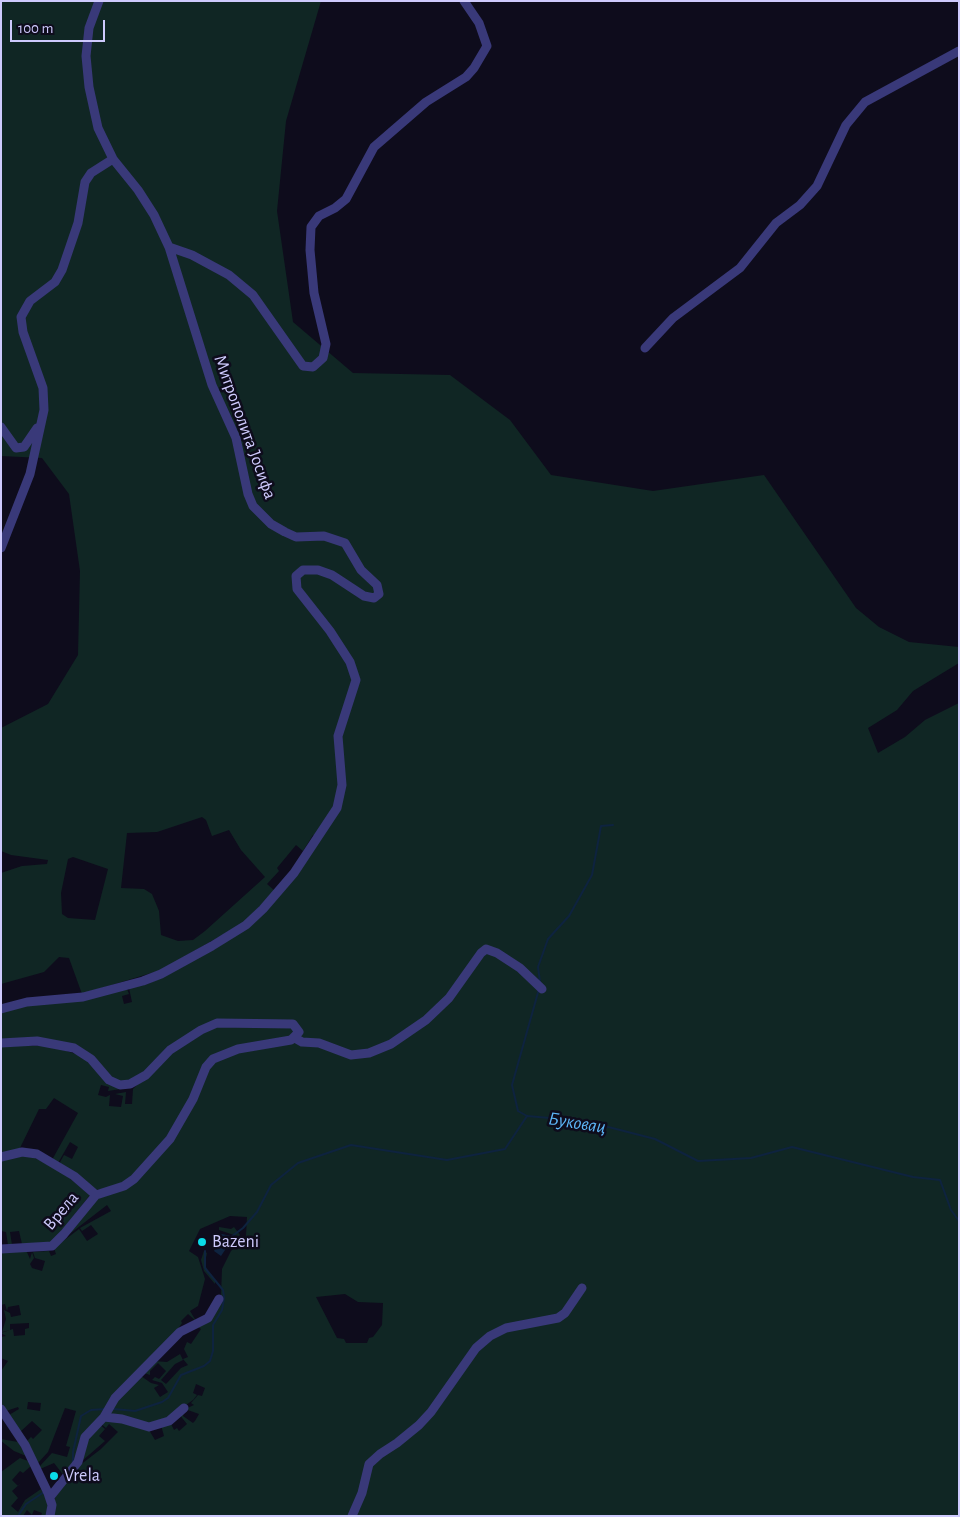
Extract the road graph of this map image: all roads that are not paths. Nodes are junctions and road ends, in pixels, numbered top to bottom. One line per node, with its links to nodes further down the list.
1 (99, 1): 4 (street, Митрополита Јосифа)
2 (464, 1): 5 (street)
3 (959, 51): 6 (street)
4 (113, 159): 5 (street, Митрополита Јосифа); 7 (street)
5 (169, 247): 11 (street, Митрополита Јосифа)
6 (645, 348)
7 (40, 426): 8 (street); 9 (street)
8 (1, 427)
9 (1, 548)
10 (540, 988): 12 (street)
11 (1, 1009)
12 (296, 1038): 13 (street); 15 (street)
13 (1, 1043)
14 (1, 1157): 15 (street, Врела)
15 (96, 1195): 16 (street, Врела)
16 (1, 1249)
17 (582, 1288): 24 (street)
18 (218, 1299): 21 (street)
19 (184, 1408): 21 (street)
20 (1, 1409): 22 (street)
21 (107, 1412): 22 (street)
22 (48, 1492): 23 (street)
23 (50, 1516)
24 (352, 1516)

